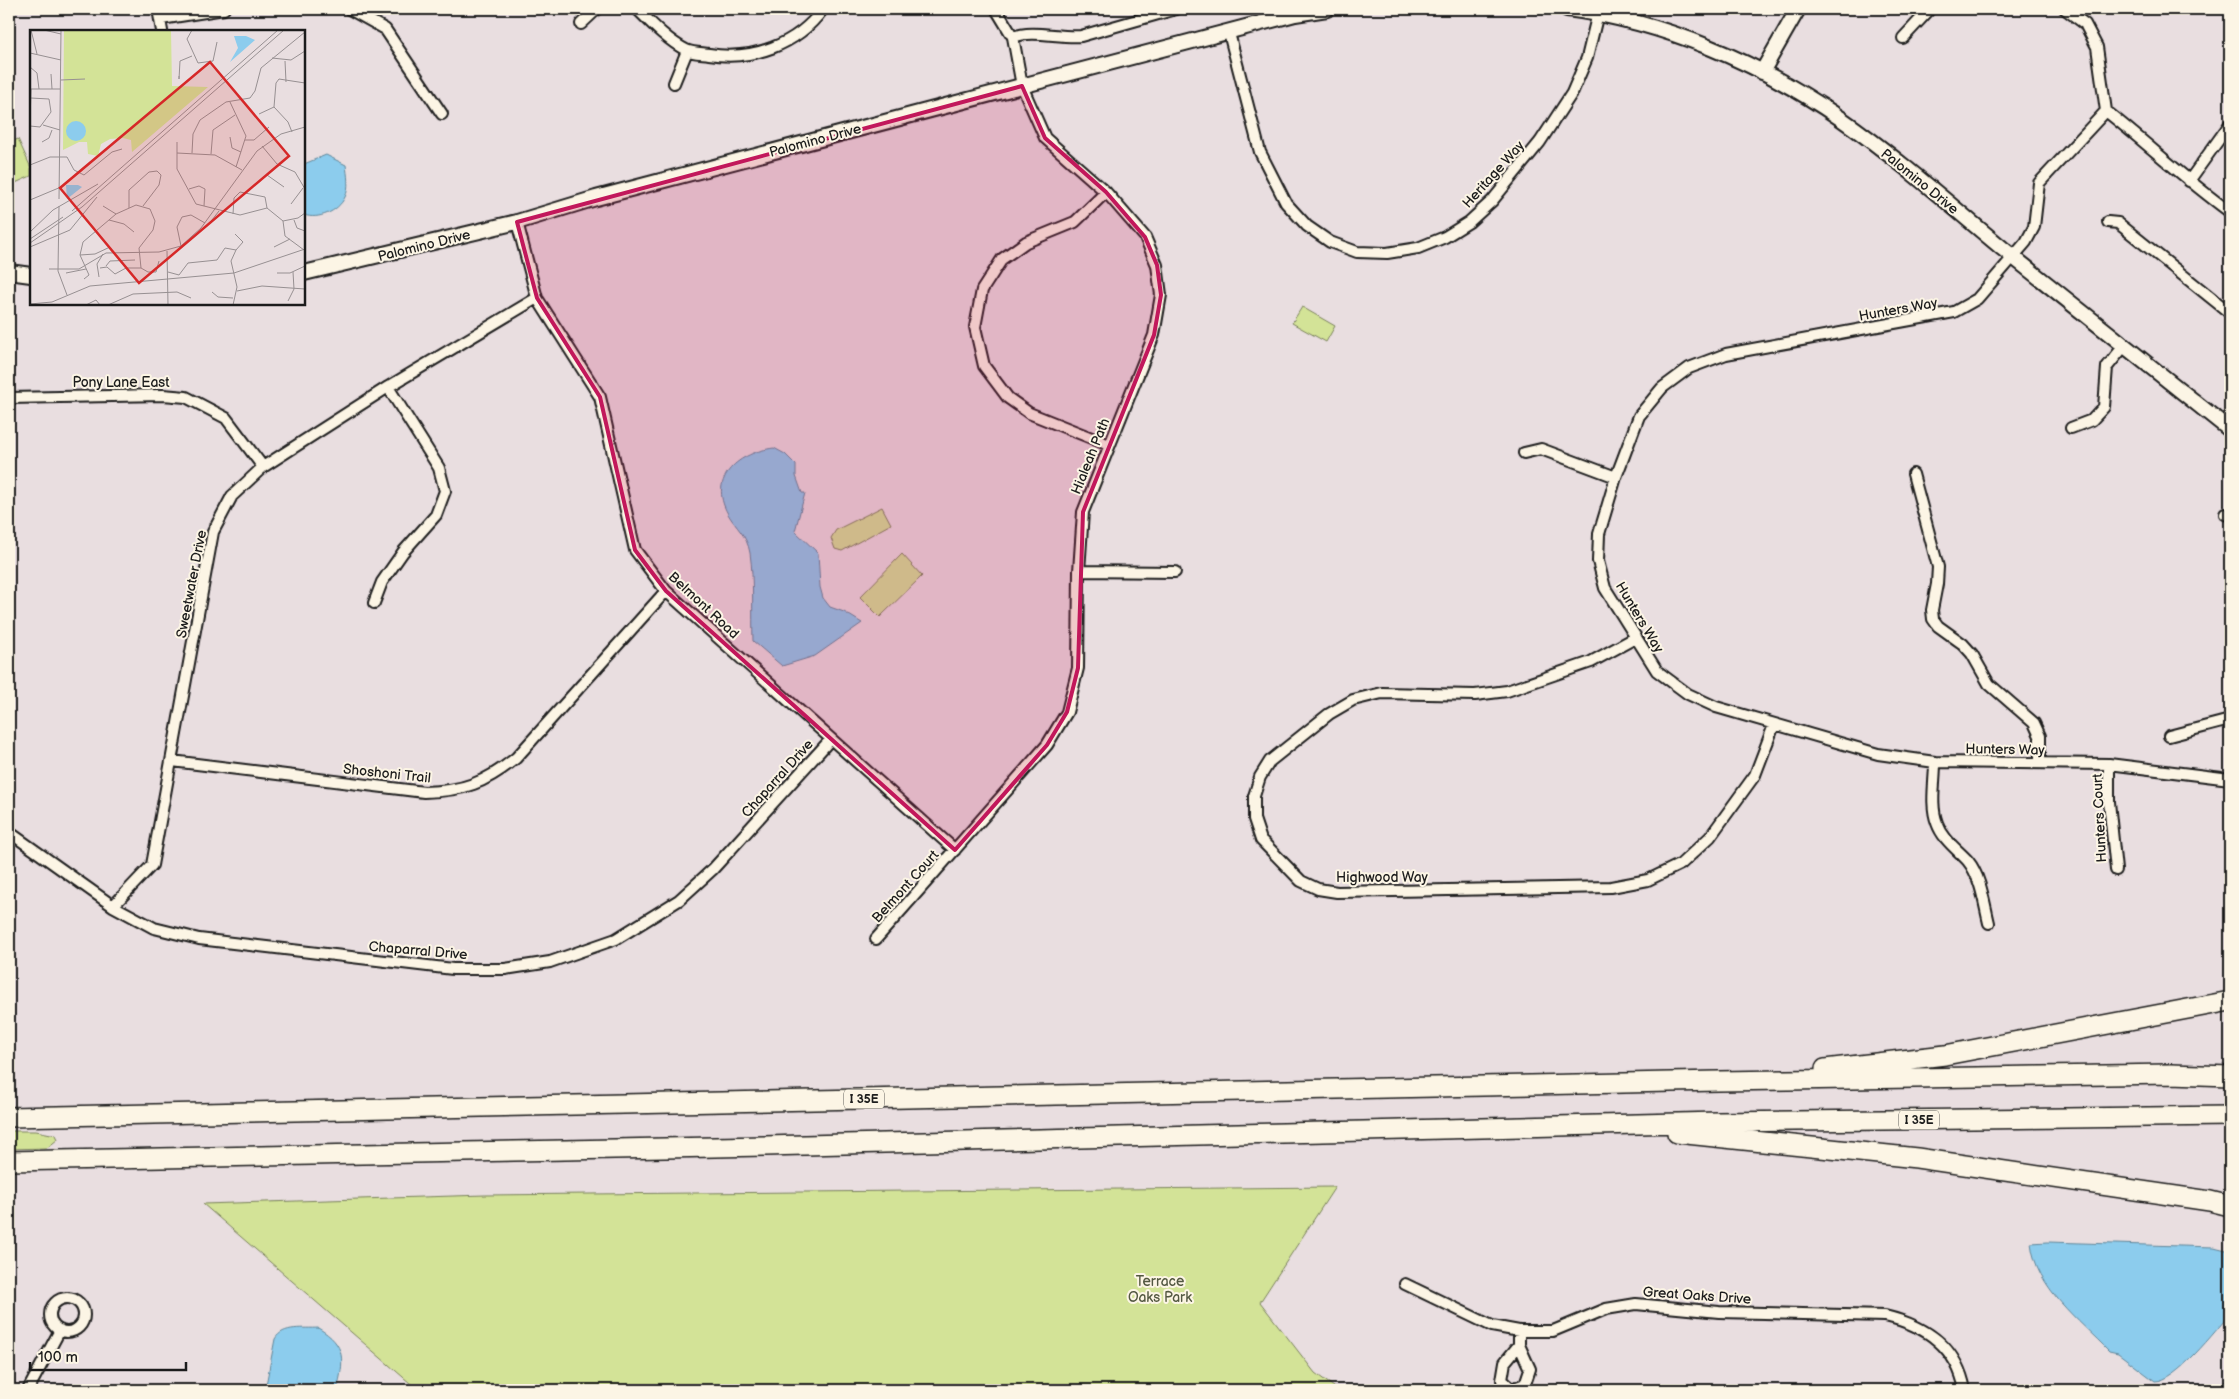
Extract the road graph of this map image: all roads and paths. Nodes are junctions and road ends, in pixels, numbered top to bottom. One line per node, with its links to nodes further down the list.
1 (158, 9): 15 (street)
2 (224, 9): 15 (street)
3 (349, 9): 26 (street)
4 (597, 9): 16 (street)
5 (637, 9): 21 (street)
6 (823, 9): 21 (street)
7 (996, 9): 19 (street)
8 (1176, 9): 19 (street)
9 (1327, 9): 18 (street, Palomino Drive)
10 (1567, 9): 14 (street, Palomino Drive)
11 (1798, 9): 22 (street)
12 (1930, 9): 20 (street)
13 (2065, 9): 25 (street)
14 (1598, 13): 18 (street, Heritage Way); 22 (street, Palomino Drive)
15 (161, 19): 17 (street)
16 (581, 24)
17 (162, 30)
18 (1229, 33): 24 (street, Palomino Drive)
19 (1013, 37): 24 (street, Hialeah Path)
20 (1903, 38)
21 (687, 51): 23 (street)
22 (1762, 72): 33 (street, Palomino Drive)
23 (674, 83)
24 (1022, 86): 29 (street, Hialeah Path); 31 (street, Palomino Drive)
25 (2106, 111): 28 (street); 33 (street, Hunters Way)
26 (442, 114)
27 (2230, 124): 28 (street)
28 (2189, 181): 30 (street)
29 (1106, 192): 44 (street, Hialeah Path); 44 (street)
30 (2230, 212)
31 (517, 222): 35 (street, Palomino Drive); 37 (street, Belmont Road)
32 (2108, 222): 38 (street)
33 (2014, 257): 39 (street, Palomino Drive); 48 (street, Hunters Way)
34 (9, 272): 36 (street)
35 (305, 273)
36 (30, 275)
37 (537, 298): 40 (street, Sweetwater Drive); 51 (street, Belmont Road)
38 (2230, 313)
39 (2124, 346): 42 (street); 43 (street, Palomino Drive)
40 (388, 387): 46 (street, Sweetwater Drive); 52 (street)
41 (9, 398): 46 (street, Pony Lane East)
42 (2071, 428)
43 (2230, 430)
44 (1109, 445): 49 (street, Hialeah Path)
45 (1524, 454): 48 (street)
46 (263, 467): 58 (street, Sweetwater Drive)
47 (1913, 474): 60 (street)
48 (1616, 476): 53 (street, Hunters Way)
49 (1079, 571): 50 (street); 64 (street, Hialeah Path)
50 (1175, 572)
51 (666, 591): 57 (street, Belmont Road); 58 (street, Shoshoni Trail)
52 (374, 603)
53 (1635, 638): 55 (street, Hunters Way); 55 (street, Highwood Way)
54 (2230, 720): 56 (street)
55 (1774, 724): 59 (street, Hunters Way)
56 (2170, 736)
57 (831, 739): 64 (street, Belmont Road); 66 (street, Chaparral Drive)
58 (172, 761): 66 (street, Sweetwater Drive)
59 (1935, 762): 60 (street, Hunters Way); 67 (street)
60 (2040, 763): 61 (street, Hunters Way)
61 (2109, 764): 62 (street, Hunters Way); 65 (street, Hunters Court)
62 (2230, 779)
63 (9, 832): 66 (street, Chaparral Drive)
64 (955, 850): 68 (street, Belmont Court)
65 (2116, 870)
66 (113, 906)
67 (1989, 922)
68 (876, 939)
69 (2230, 1001): 71 (highway)
70 (2230, 1076): 71 (highway, I 35E)
71 (1718, 1081): 73 (highway, I 35E)
72 (2230, 1116): 74 (highway, I 35E)
73 (9, 1117)
74 (1609, 1126): 75 (highway, I 35E); 76 (highway)
75 (9, 1161)
76 (2230, 1206)
77 (1405, 1284): 79 (street, Great Oaks Drive)
78 (60, 1330): 81 (street)
79 (1519, 1332): 80 (street); 82 (street, Great Oaks Drive)
80 (1518, 1346)
81 (28, 1390)
82 (1965, 1390)

